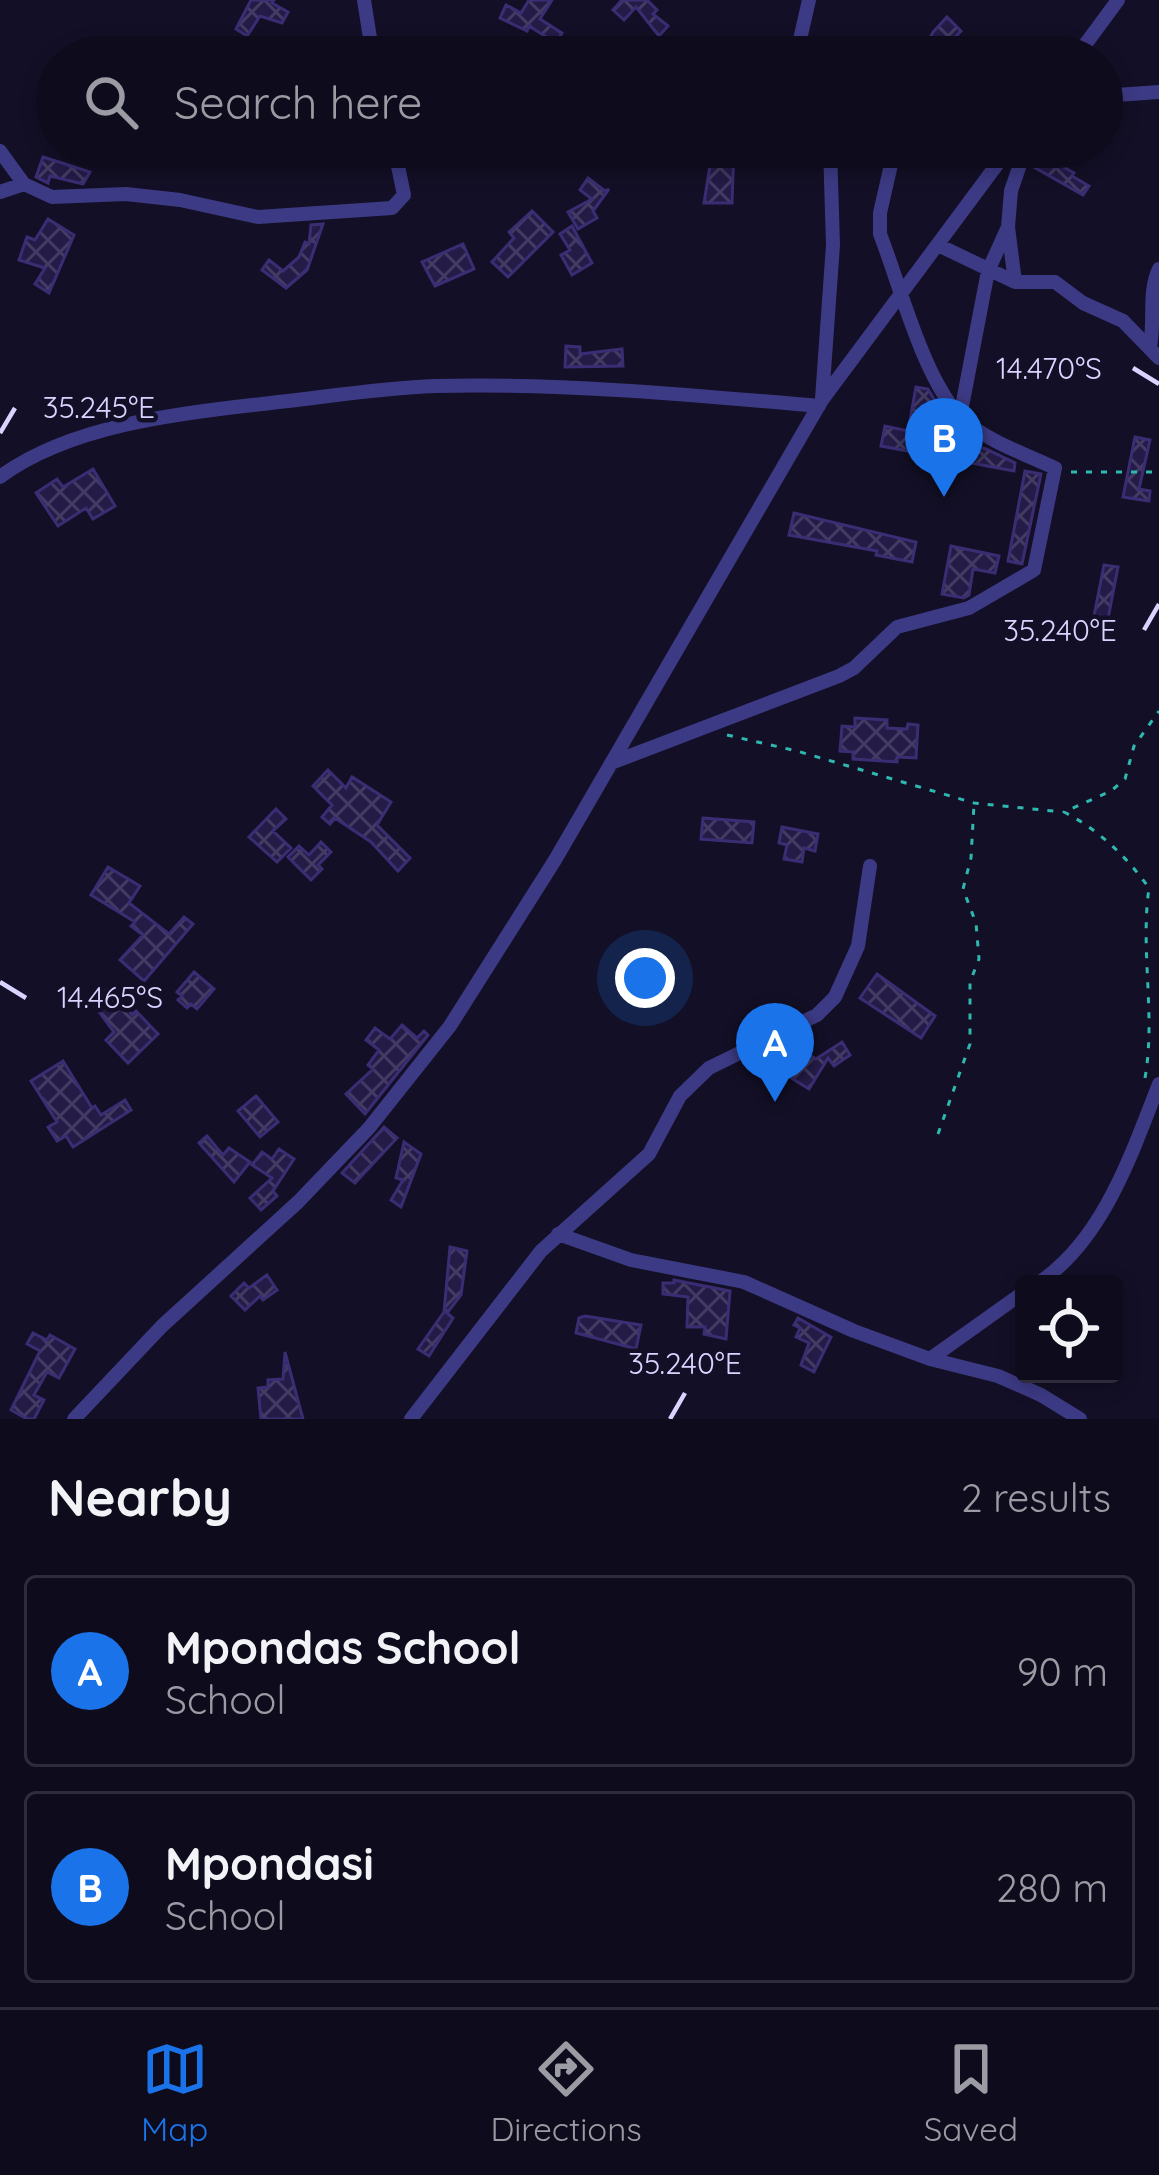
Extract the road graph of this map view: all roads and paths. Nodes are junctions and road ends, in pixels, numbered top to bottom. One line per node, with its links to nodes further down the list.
1 (364, 0): 4 (street)
2 (809, 0): 5 (street)
3 (1118, 0): 6 (street)
4 (370, 36)
5 (798, 36)
6 (1091, 36)
7 (1159, 92): 8 (street)
8 (1123, 95)
9 (0, 151): 15 (street)
10 (398, 168): 15 (street)
11 (831, 168): 24 (street)
12 (890, 168): 22 (street)
13 (995, 168): 18 (street)
14 (1019, 168): 17 (street)
15 (24, 184): 16 (street)
16 (0, 193)
17 (1008, 227): 20 (street); 21 (street)
18 (938, 245): 20 (street); 22 (street)
19 (1159, 268): 23 (street)
20 (988, 271): 21 (street); 25 (street)
21 (1016, 282): 23 (street)
22 (903, 292): 24 (street); 25 (street)
23 (1154, 353)
24 (821, 404): 28 (street); 31 (street)
25 (961, 417): 26 (street)
26 (1055, 468): 27 (path); 30 (street)
27 (1159, 472)
28 (0, 477)
29 (1159, 711): 33 (path)
30 (700, 729): 31 (street); 32 (path)
31 (611, 763): 42 (street)
32 (974, 803): 33 (path); 36 (path)
33 (1064, 812): 35 (path)
34 (870, 866): 37 (street)
35 (1152, 1084): 38 (street)
36 (938, 1135)
37 (558, 1234): 40 (street); 41 (street)
38 (1050, 1275)
39 (1015, 1299): 40 (street)
40 (930, 1360): 43 (street)
41 (410, 1418)
42 (74, 1419)
43 (1080, 1419)

